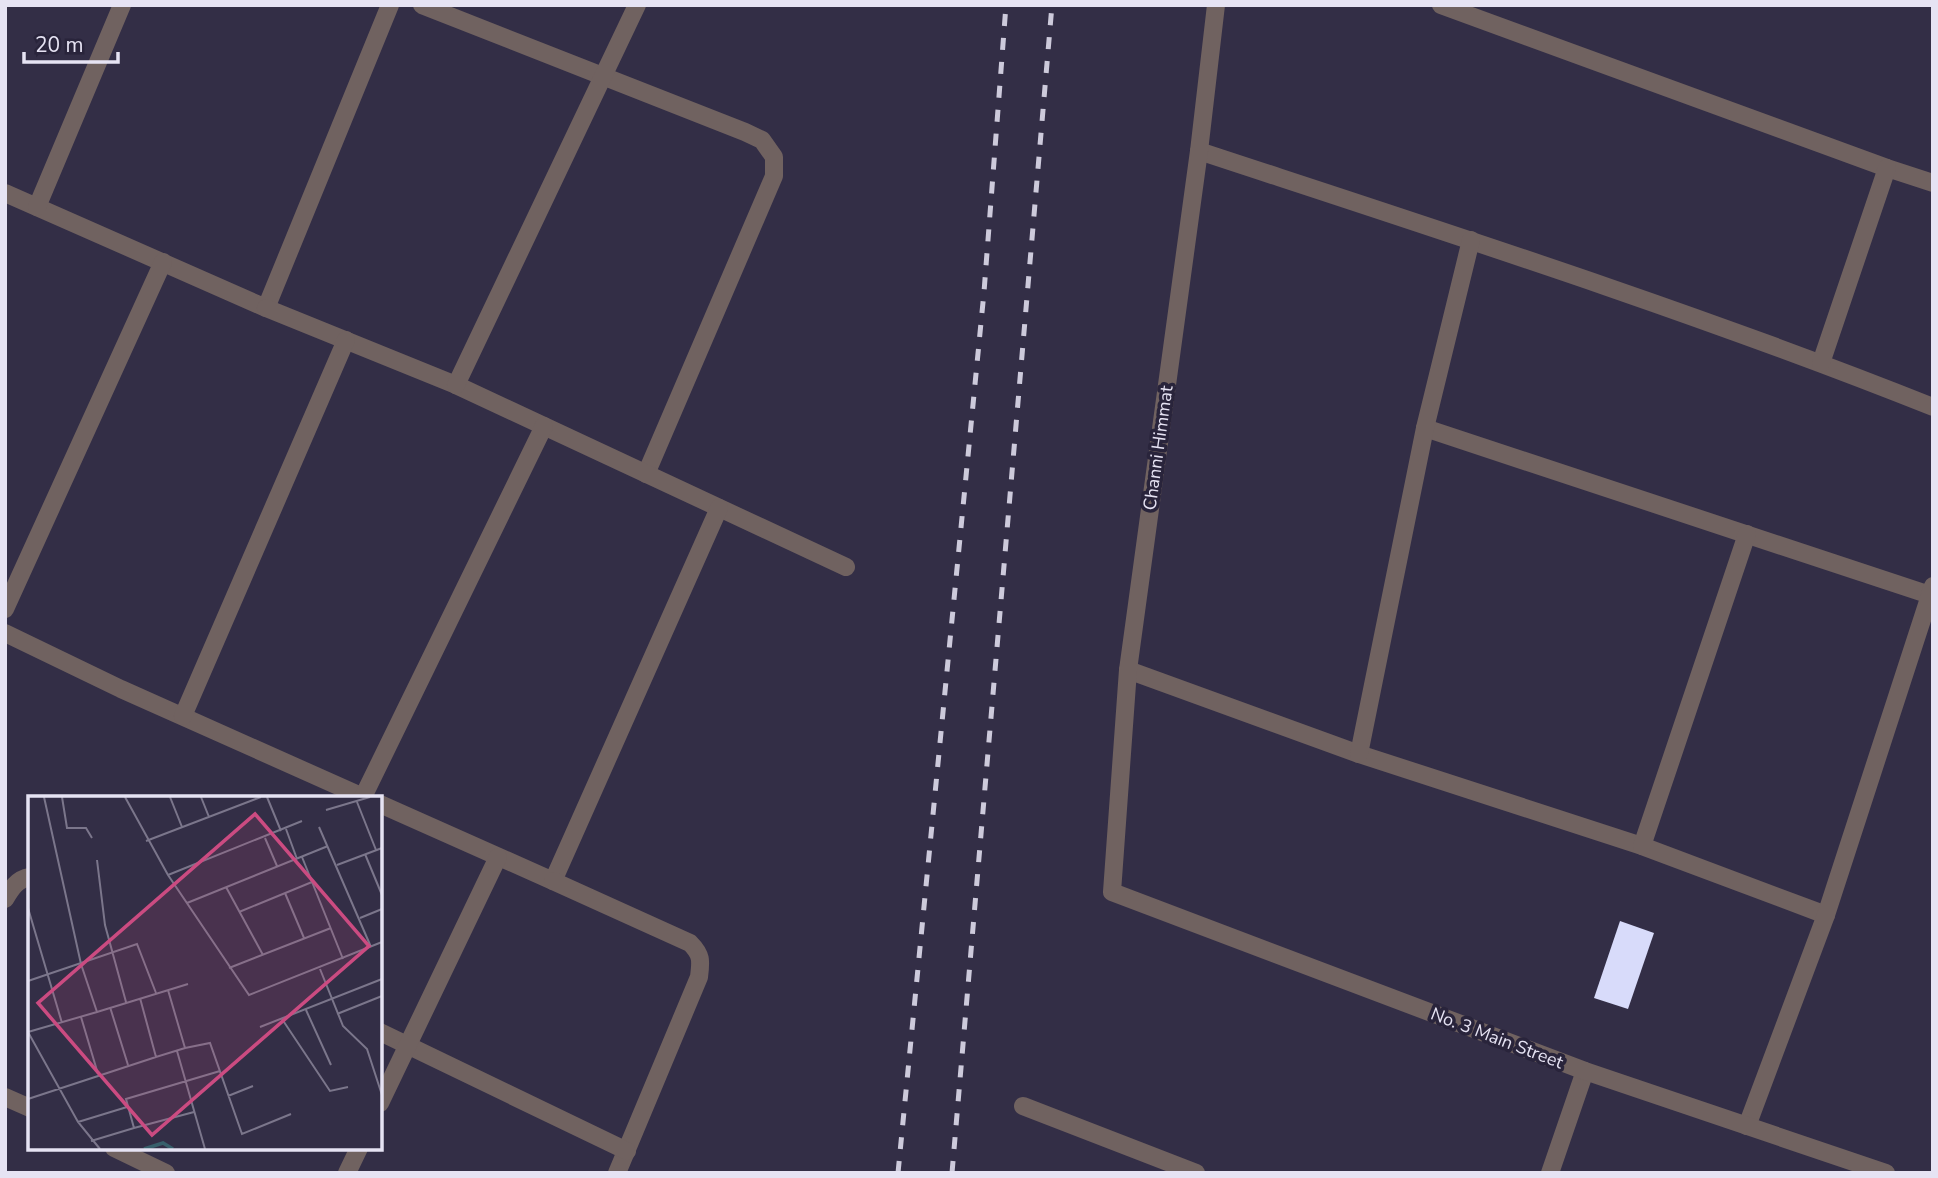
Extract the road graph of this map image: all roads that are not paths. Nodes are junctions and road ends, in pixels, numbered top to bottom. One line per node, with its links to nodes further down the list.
1 (122, 5): 12 (street)
2 (390, 5): 15 (street)
3 (422, 5): 7 (street)
4 (637, 5): 7 (street)
5 (1216, 5): 8 (street, Channi Himmat)
6 (1441, 5): 9 (street)
7 (603, 77): 18 (street); 22 (street)
8 (1199, 151): 13 (street); 29 (street, Channi Himmat)
9 (1887, 168): 10 (street); 17 (street)
10 (1933, 183)
11 (5, 193): 12 (street)
12 (37, 207): 14 (street)
13 (1471, 240): 17 (street); 21 (street)
14 (163, 262): 15 (street); 27 (street)
15 (266, 308): 16 (street)
16 (346, 340): 18 (street); 30 (street)
17 (1821, 362): 19 (street)
18 (456, 385): 20 (street)
19 (1933, 407)
20 (544, 426): 22 (street); 33 (street)
21 (1425, 428): 24 (street); 31 (street)
22 (646, 474): 23 (street)
23 (719, 508): 25 (street); 38 (street)
24 (1747, 534): 26 (street); 35 (street)
25 (846, 567)
26 (1931, 590): 41 (street)
27 (5, 609)
28 (5, 634): 30 (street)
29 (1128, 670): 31 (street); 39 (street, Channi Himmat)
30 (183, 716): 32 (street)
31 (1359, 754): 35 (street)
32 (363, 796)
33 (365, 796)
34 (382, 805): 36 (street)
35 (1642, 846): 41 (street)
36 (498, 858): 38 (street); 43 (street)
37 (28, 877): 40 (street)
38 (553, 881): 52 (street)
39 (1112, 892): 44 (street, No. 3 Main Street)
40 (5, 899)
41 (1826, 915): 49 (street)
42 (382, 1033): 43 (street)
43 (407, 1044): 46 (street); 52 (street)
44 (1585, 1071): 49 (street, No. 3 Main Street); 58 (street)
45 (5, 1097): 48 (street)
46 (382, 1099)
47 (1023, 1105): 53 (street)
48 (28, 1107)
49 (1747, 1126): 59 (street, No. 3 Main Street)
50 (118, 1150): 54 (street)
51 (358, 1150): 55 (street)
52 (626, 1151): 56 (street)
53 (1170, 1168): 57 (street)
54 (166, 1173)
55 (347, 1173)
56 (617, 1173)
57 (1196, 1173)
58 (1549, 1173)
59 (1886, 1173)

